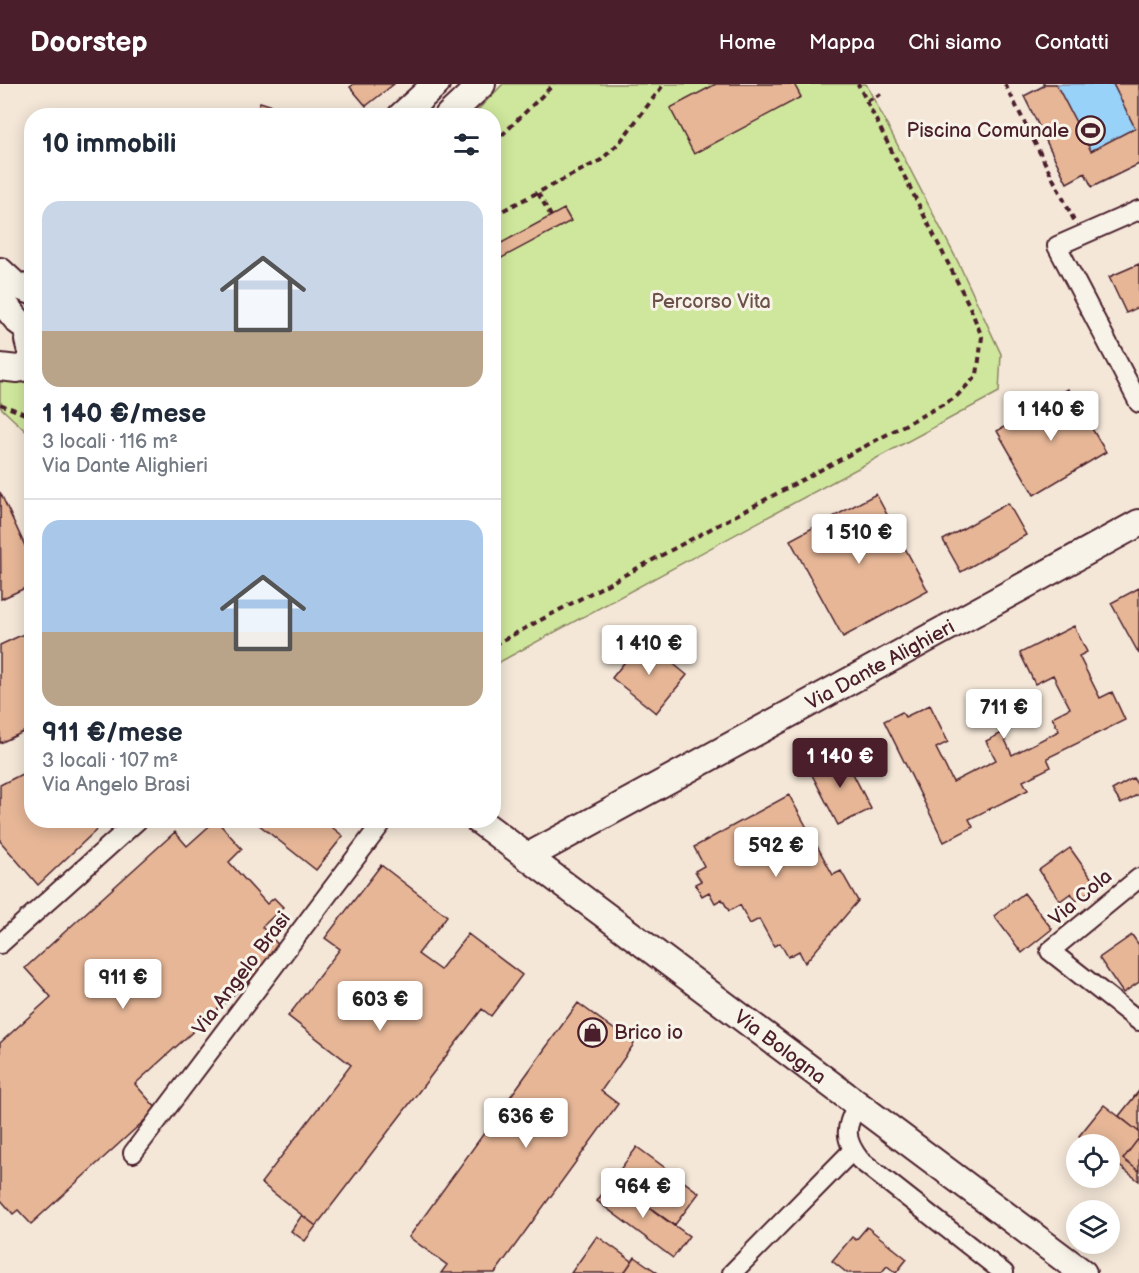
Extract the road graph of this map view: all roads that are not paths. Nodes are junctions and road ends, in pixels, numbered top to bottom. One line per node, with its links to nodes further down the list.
1 (436, 84): 3 (street)
2 (482, 84): 4 (street)
3 (410, 108)
4 (456, 108)
5 (1139, 210): 14 (street)
6 (0, 271): 7 (street)
7 (24, 288)
8 (0, 299): 9 (street)
9 (24, 329)
10 (24, 340): 11 (street)
11 (0, 353)
12 (0, 367): 13 (street)
13 (24, 368)
14 (1139, 403)
15 (1139, 523): 19 (street, Via Dante Alighieri)
16 (129, 828): 21 (street)
17 (378, 828): 25 (street, Via Angelo Brasi)
18 (489, 828): 19 (street, Via Bologna)
19 (527, 857): 23 (street, Via Bologna)
20 (1139, 878): 22 (street, Via Cola)
21 (0, 944)
22 (1139, 1022)
23 (858, 1103): 24 (street); 28 (street, Via Bologna)
24 (852, 1150): 26 (street); 27 (street)
25 (133, 1153)
26 (732, 1273)
27 (1004, 1273)
28 (1083, 1273)

